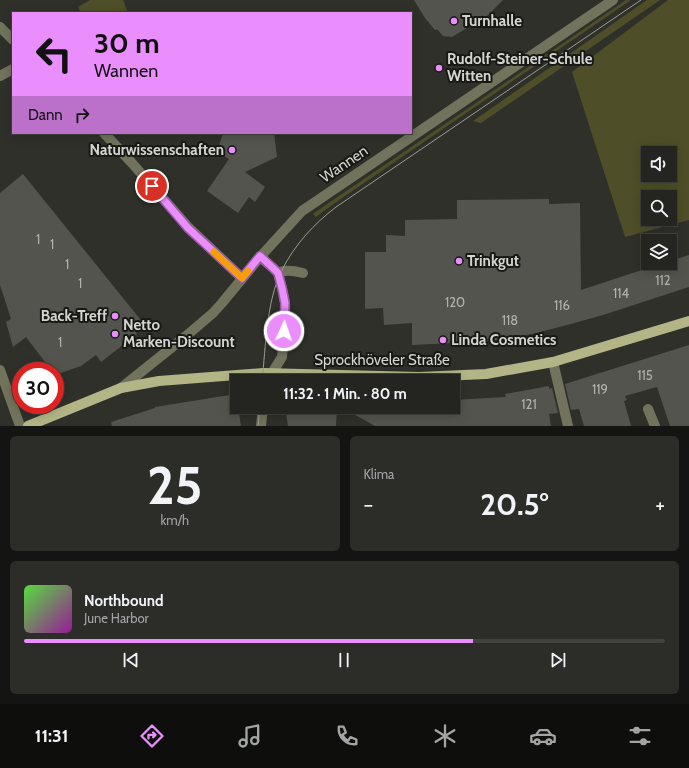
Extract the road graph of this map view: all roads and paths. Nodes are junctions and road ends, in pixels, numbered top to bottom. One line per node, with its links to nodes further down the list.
1 (613, 0): 7 (street, Wannen)
2 (0, 27): 3 (street)
3 (12, 39)
4 (12, 70): 5 (street)
5 (0, 76)
6 (105, 134): 10 (street)
7 (260, 256): 8 (street); 10 (street, Wannen)
8 (278, 273): 9 (street); 16 (street)
9 (303, 273)
10 (242, 278): 19 (street, Wannen)
11 (689, 321): 12 (main road, Sprockhöveler Straße)
12 (553, 362): 17 (main road, Sprockhöveler Straße); 25 (street)
13 (0, 370): 22 (street)
14 (250, 374): 15 (main road, Sprockhöveler Straße)
15 (265, 374)
16 (272, 374)
17 (460, 375)
18 (230, 376): 19 (main road, Sprockhöveler Straße)
19 (121, 388): 23 (main road, Sprockhöveler Straße)
20 (648, 408): 26 (street)
21 (262, 414): 24 (street)
22 (20, 426)
23 (28, 426)
24 (261, 426)
25 (568, 426)
26 (655, 426)

